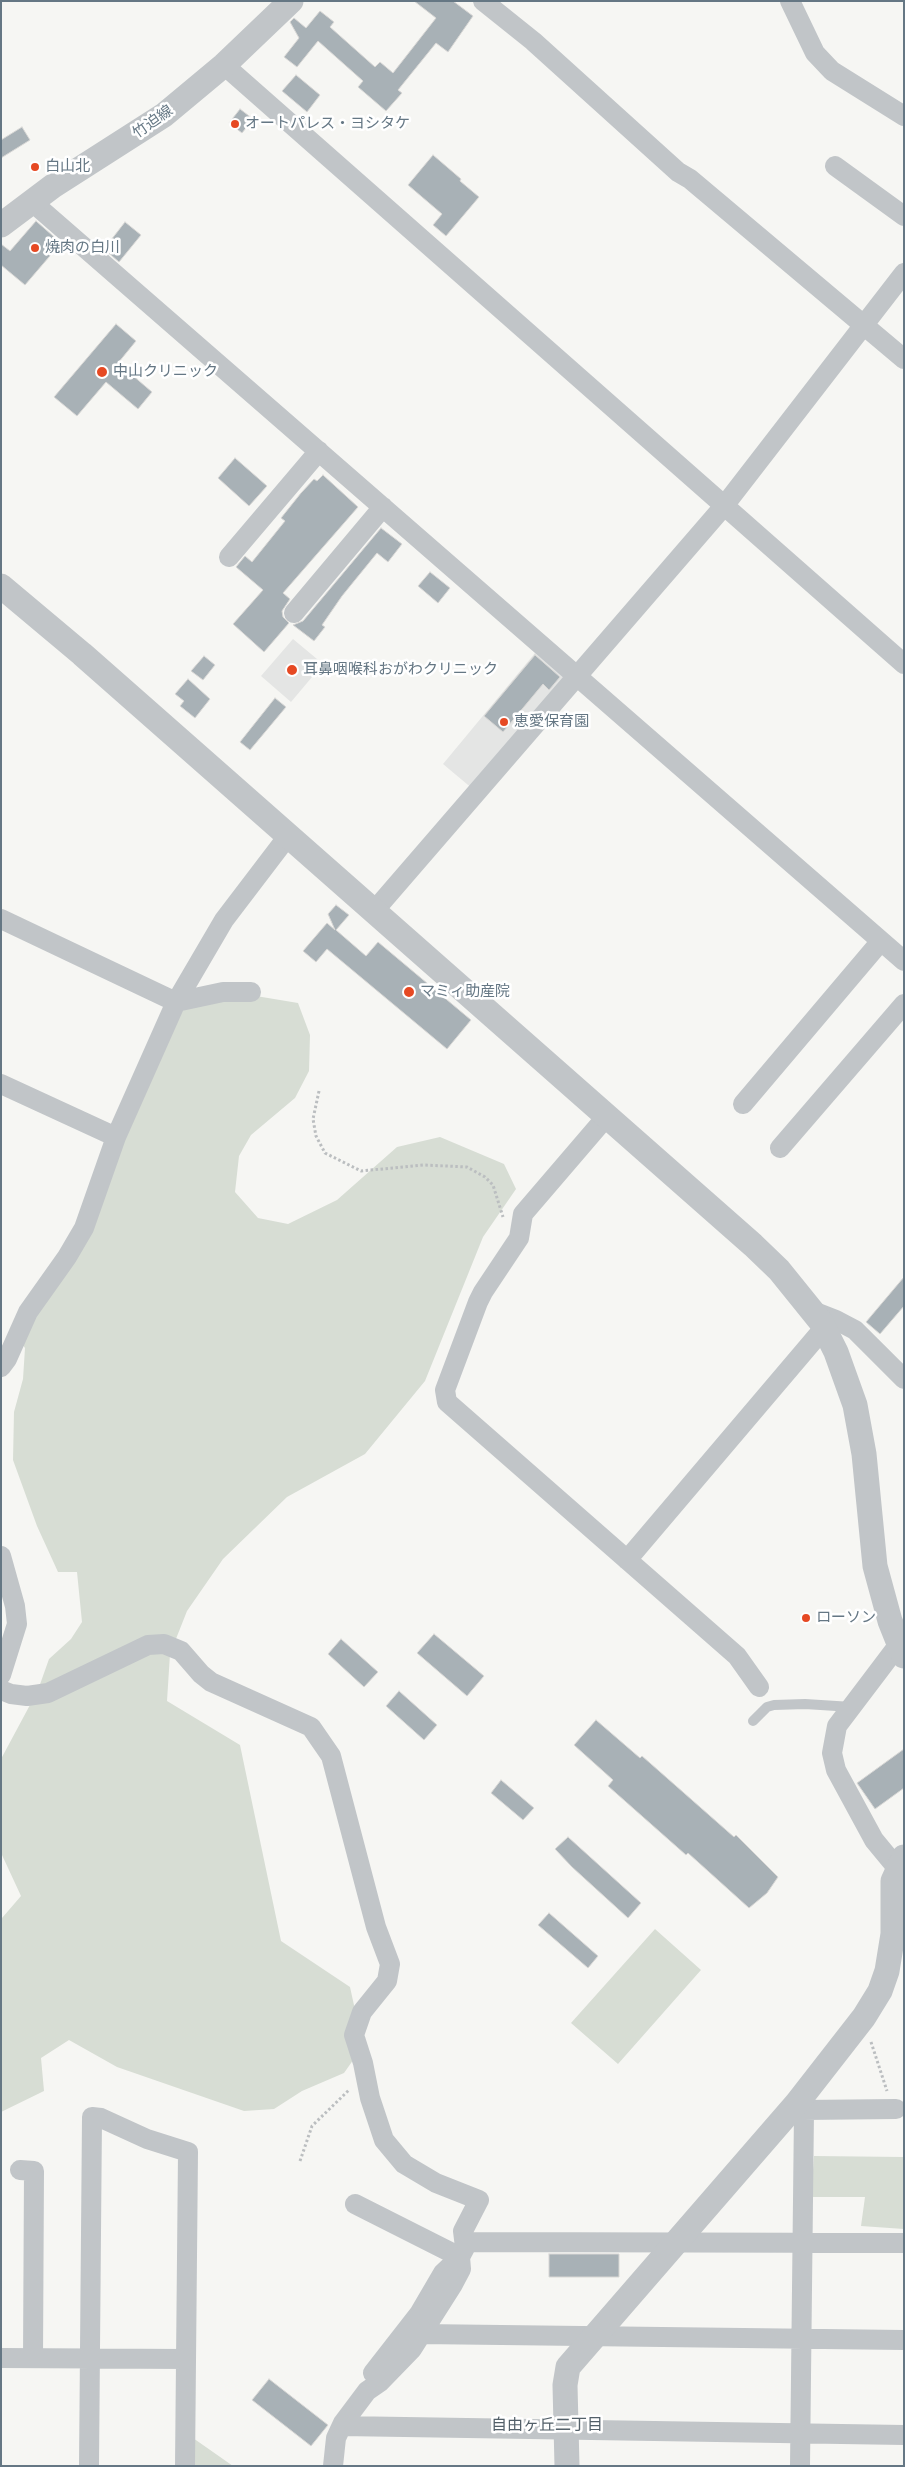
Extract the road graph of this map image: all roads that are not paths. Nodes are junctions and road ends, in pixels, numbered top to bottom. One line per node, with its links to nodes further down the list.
1 (291, 1): 4 (street, 竹迫線)
2 (483, 1): 11 (street)
3 (790, 1): 5 (street)
4 (224, 65): 7 (street, 竹迫線); 14 (street)
5 (904, 116)
6 (835, 166): 8 (street)
7 (31, 201): 9 (street, 竹迫線); 13 (street)
8 (904, 216)
9 (1, 225)
10 (904, 273): 11 (street)
11 (864, 325): 12 (street); 14 (street)
12 (904, 358)
13 (319, 451): 15 (street); 16 (street)
14 (724, 506): 19 (street); 20 (street)
15 (383, 507): 18 (street); 20 (street)
16 (229, 557)
17 (1, 586): 21 (street)
18 (294, 613)
19 (904, 664)
20 (577, 676): 22 (street); 24 (street)
21 (288, 836): 22 (street); 27 (street)
22 (374, 911): 31 (street)
23 (1, 919): 27 (street)
24 (881, 941): 25 (street); 30 (street)
25 (904, 961)
26 (251, 992): 27 (street)
27 (176, 1002): 32 (street)
28 (904, 1004): 33 (street)
29 (1, 1084): 32 (street)
30 (743, 1104)
31 (607, 1116): 34 (street); 38 (street)
32 (116, 1137): 35 (street)
33 (780, 1148)
34 (819, 1320): 36 (street); 38 (street); 39 (street)
35 (1, 1367)
36 (904, 1379)
37 (1, 1556): 40 (street)
38 (627, 1560): 41 (street)
39 (902, 1643): 43 (street)
40 (1, 1675)
41 (759, 1687)
42 (1, 1690): 53 (street)
43 (852, 1707): 44 (lane); 45 (street)
44 (753, 1721)
45 (901, 1863): 46 (street)
46 (800, 2106): 47 (street); 50 (street); 51 (street)
47 (896, 2108)
48 (20, 2170): 59 (street)
49 (355, 2204): 53 (street)
50 (676, 2242): 51 (street); 53 (street); 55 (street)
51 (803, 2242): 52 (street); 56 (street)
52 (904, 2244)
53 (463, 2252): 54 (street); 62 (street)
54 (422, 2334): 55 (street); 62 (street)
55 (596, 2336): 56 (street); 64 (street)
56 (802, 2338): 57 (street); 65 (street)
57 (904, 2340)
58 (1, 2358): 59 (street)
59 (33, 2358): 60 (street)
60 (90, 2358): 61 (street); 61 (street); 67 (street)
61 (186, 2359): 68 (street)
62 (367, 2391): 63 (street)
63 (342, 2426): 64 (street); 69 (street)
64 (568, 2430): 65 (street); 70 (street)
65 (801, 2433): 66 (street); 71 (street)
66 (904, 2434)
67 (89, 2466)
68 (185, 2466)
69 (333, 2466)
70 (567, 2466)
71 (800, 2466)

